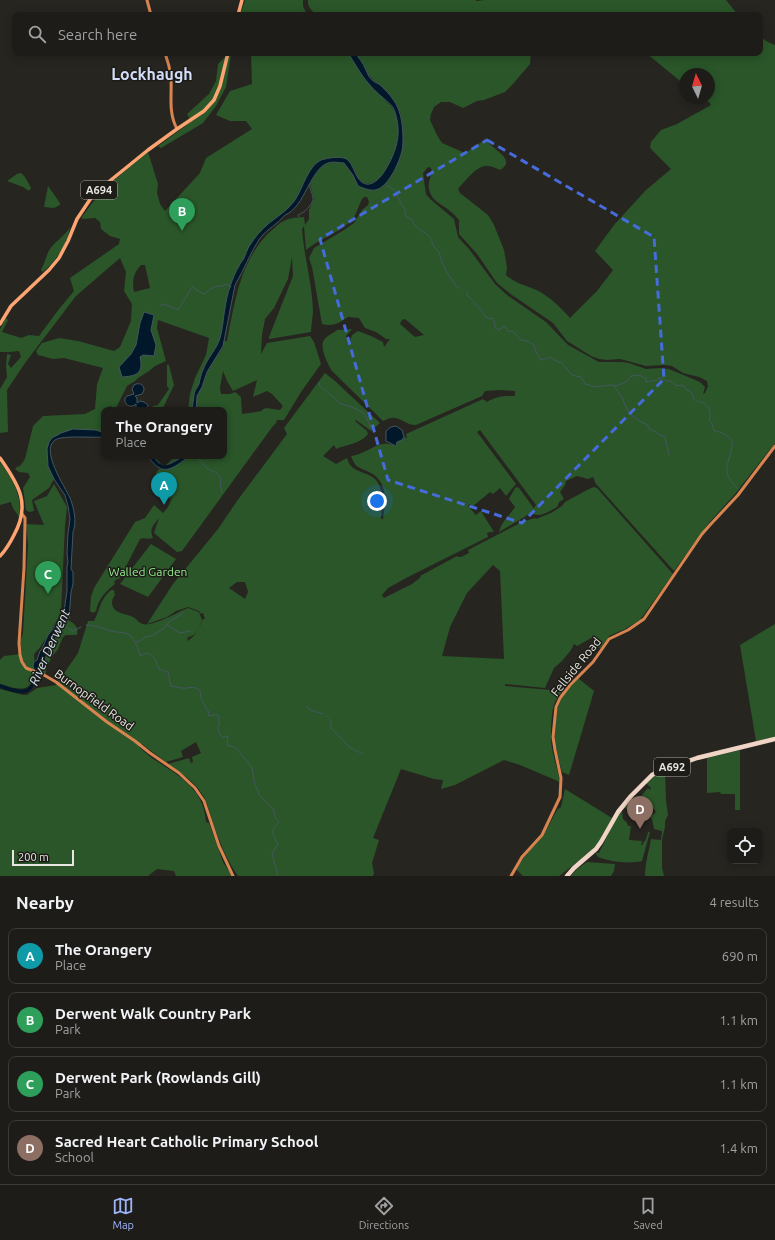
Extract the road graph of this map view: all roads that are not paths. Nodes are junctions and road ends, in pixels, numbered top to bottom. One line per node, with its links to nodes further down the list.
1 (147, 0): 3 (street)
2 (242, 0): 4 (main road)
3 (150, 12)
4 (239, 12)
5 (166, 56): 7 (street)
6 (227, 56): 7 (main road, A694)
7 (176, 128): 8 (main road, A694)
8 (0, 324)
9 (775, 446): 17 (street, Fellside Road)
10 (0, 458): 11 (main road)
11 (22, 514): 12 (main road); 13 (street, Burnopfield Road)
12 (21, 520): 13 (street); 14 (main road)
13 (25, 522): 16 (street, Burnopfield Road)
14 (0, 556)
15 (775, 738): 18 (highway, A692)
16 (233, 876)
17 (511, 876)
18 (567, 876)

